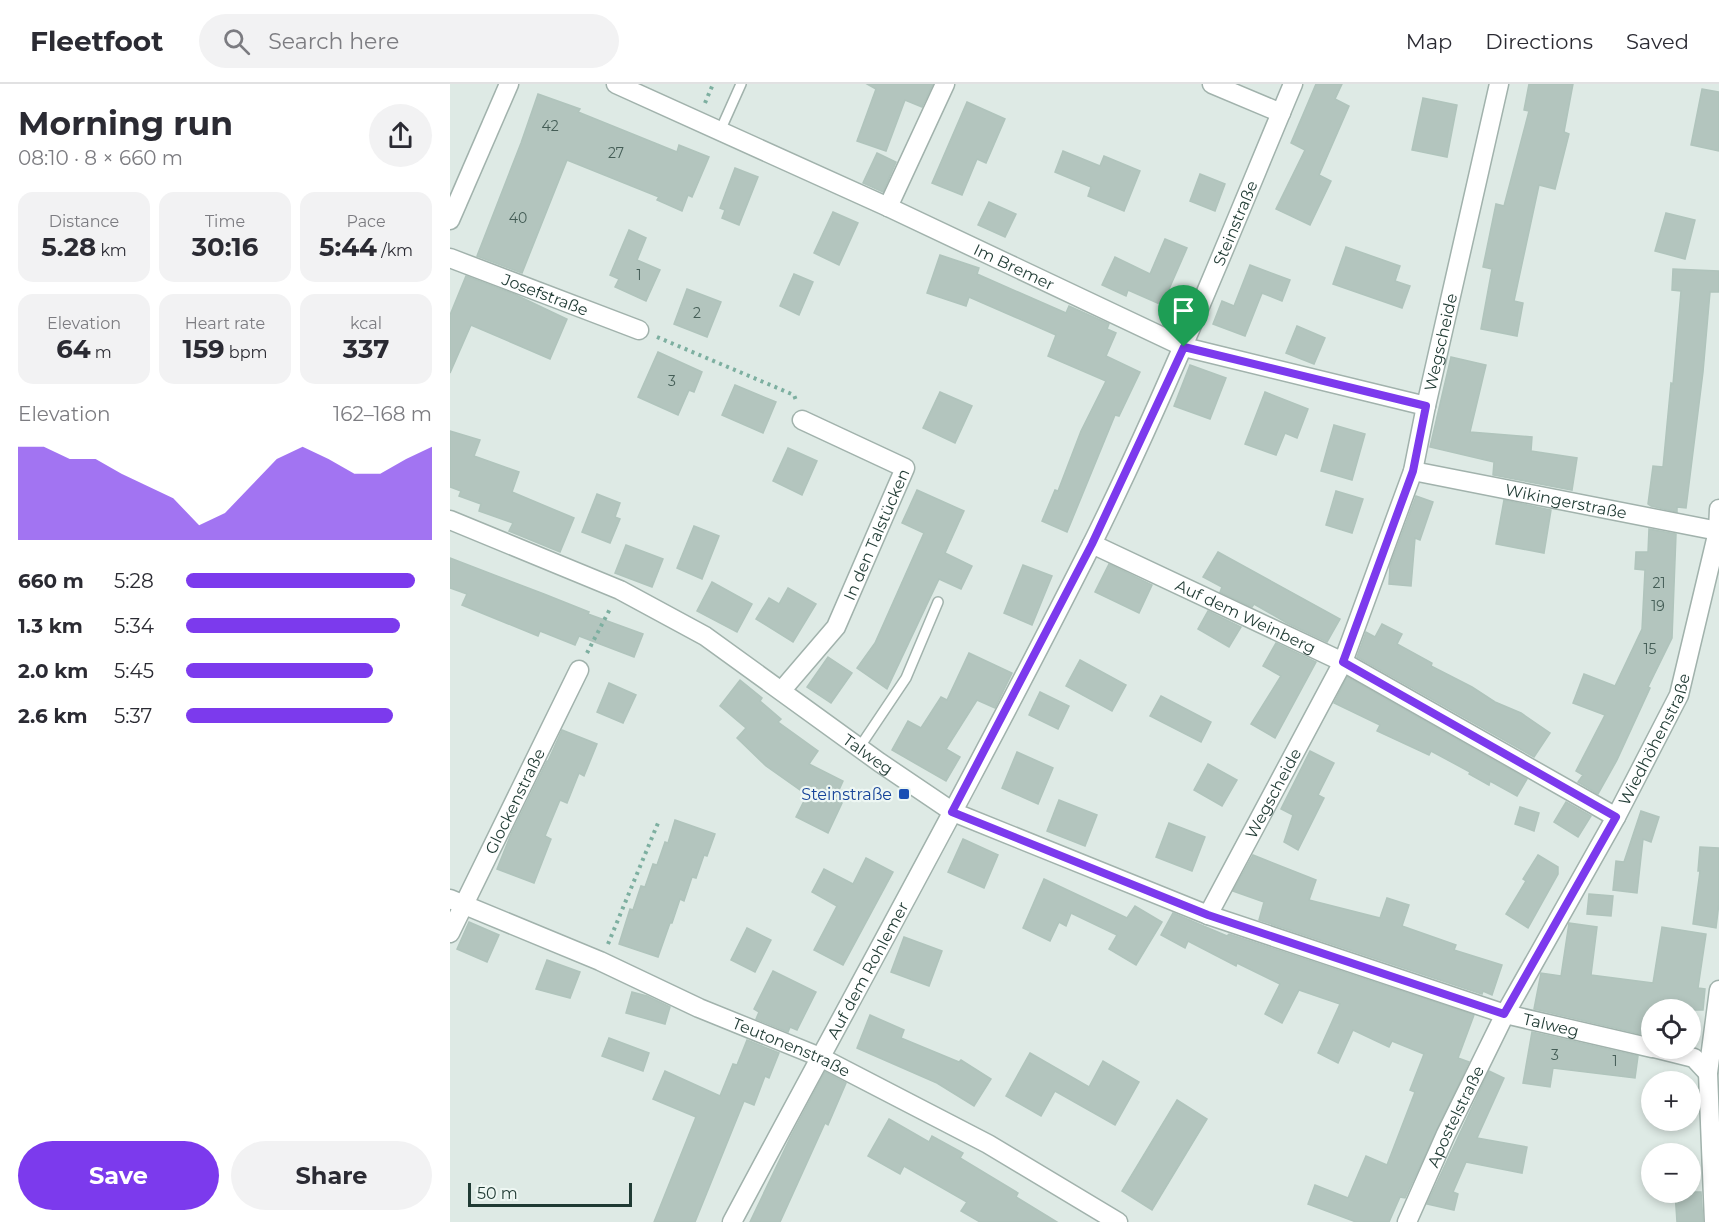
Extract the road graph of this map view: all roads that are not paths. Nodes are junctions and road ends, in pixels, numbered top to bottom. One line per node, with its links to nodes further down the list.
1 (509, 84): 11 (street)
2 (616, 84): 9 (street, Im Bremer)
3 (741, 84): 9 (lane)
4 (945, 84): 10 (street)
5 (1212, 84): 8 (street)
6 (1293, 84): 8 (street, Steinstraße)
7 (1499, 84): 15 (street, Wegscheide)
8 (1281, 113): 14 (street, Steinstraße)
9 (720, 131): 10 (street, Im Bremer)
10 (888, 207): 14 (street, Im Bremer)
11 (450, 220)
12 (450, 258): 13 (street, Josefstraße)
13 (639, 330)
14 (1184, 347): 15 (street, Im Bremer); 21 (street, Steinstraße)
15 (1426, 406): 17 (street, Wegscheide)
16 (802, 420): 25 (street, In den Talstücken)
17 (1413, 471): 20 (street, Wikingerstraße); 23 (street, Wegscheide)
18 (1719, 509): 20 (street, Wiedhöhenstraße)
19 (450, 520): 25 (street, Talweg)
20 (1719, 532): 28 (street, Wiedhöhenstraße)
21 (1092, 544): 23 (street, Auf dem Weinberg); 27 (street, Steinstraße)
22 (938, 602): 26 (lane)
23 (1343, 662): 28 (street, Auf dem Weinberg); 30 (street, Wegscheide)
24 (579, 670): 29 (street, Glockenstraße)
25 (782, 690): 26 (street, Talweg)
26 (859, 748): 27 (street, Talweg)
27 (952, 812): 30 (street, Talweg); 35 (street, Auf dem Rohlemer)
28 (1616, 817): 33 (street, Wiedhöhenstraße)
29 (456, 902): 31 (street, Glockenstraße); 35 (street, Teutonenstraße)
30 (1208, 915): 33 (street, Talweg)
31 (450, 933)
32 (1719, 990): 37 (street)
33 (1504, 1014): 34 (street, Talweg); 40 (street, Apostelstraße)
34 (1641, 1045)
35 (820, 1057): 38 (street, Auf dem Rohlemer); 39 (street, Teutonenstraße)
36 (1695, 1059): 37 (street, Talweg)
37 (1708, 1073): 41 (street)
38 (732, 1222)
39 (1118, 1222)
40 (1407, 1222)
41 (1714, 1222)

